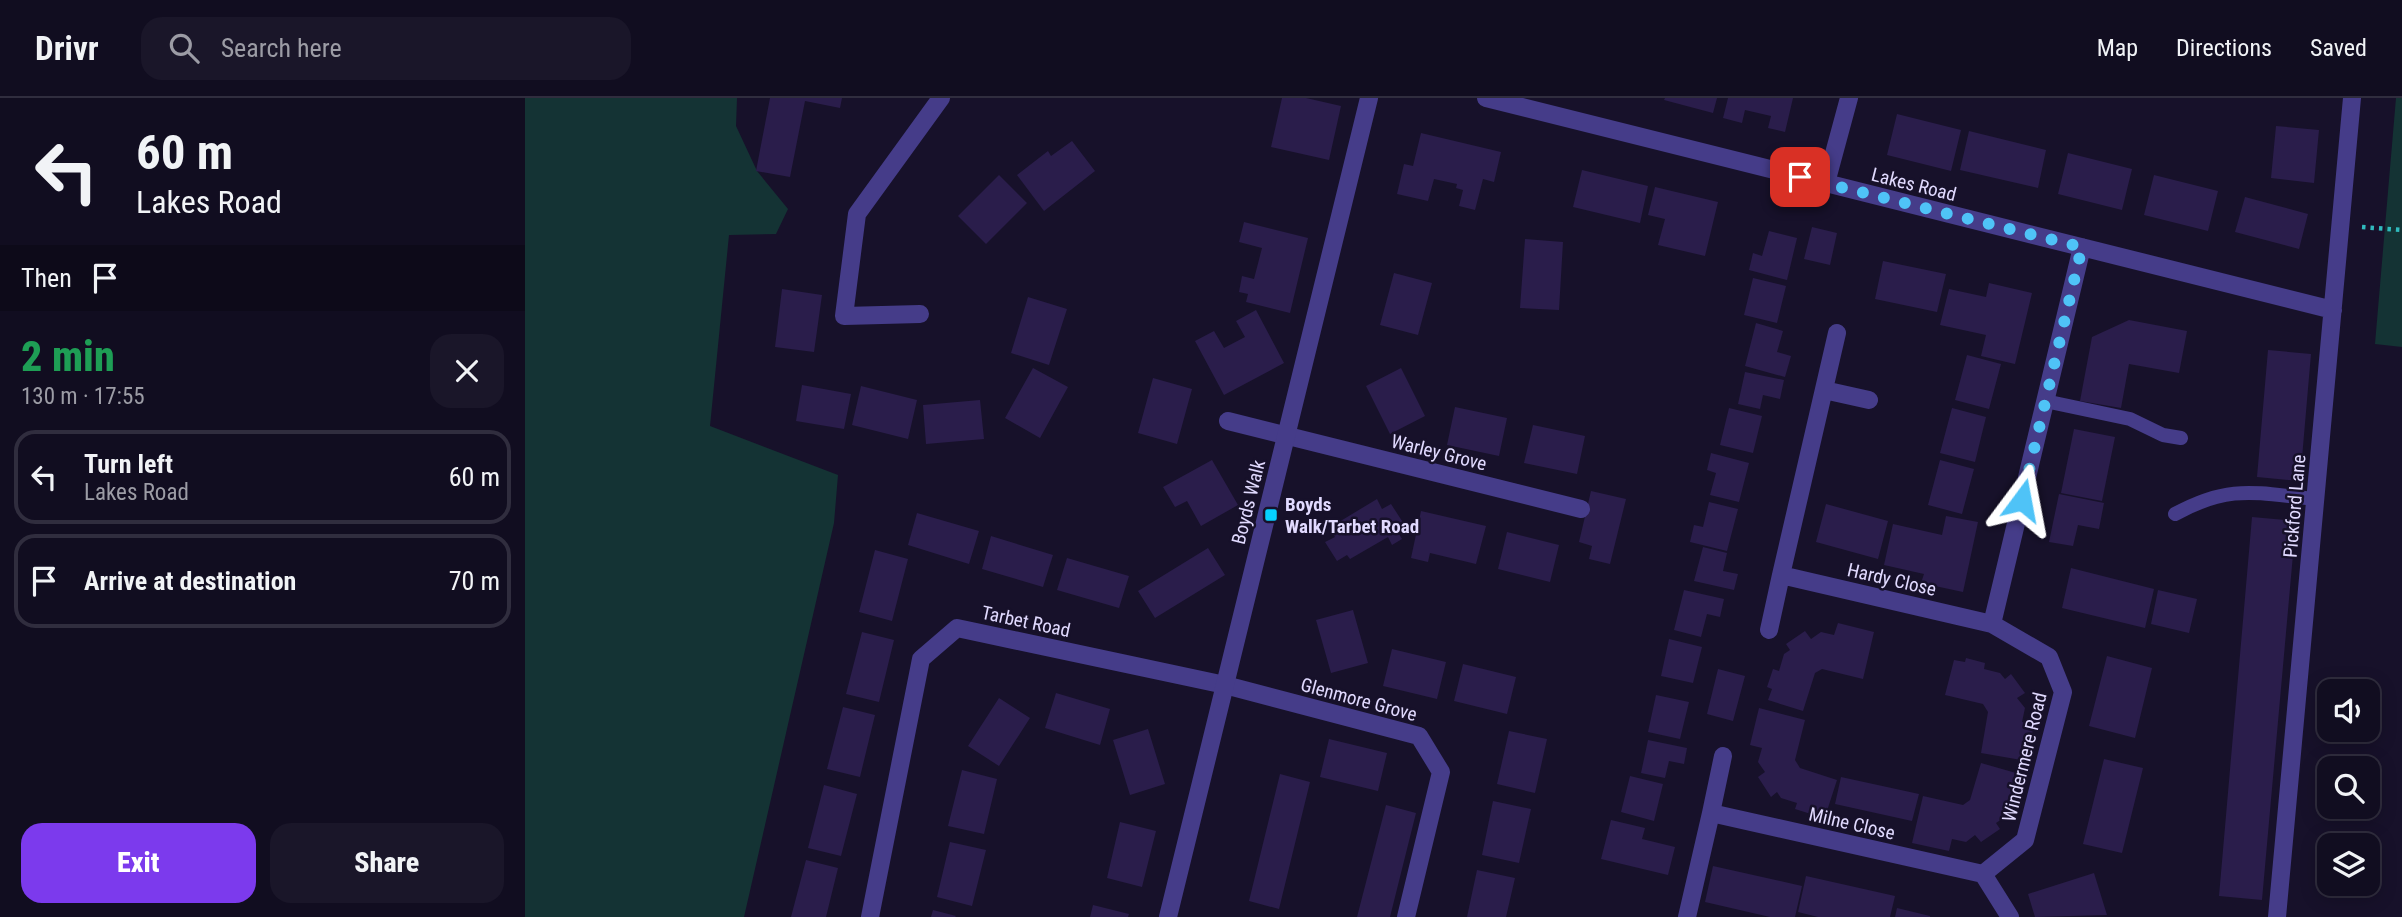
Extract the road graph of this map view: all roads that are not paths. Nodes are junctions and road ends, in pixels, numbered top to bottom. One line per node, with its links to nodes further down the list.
1 (941, 98): 9 (street)
2 (1369, 98): 15 (street, Boyds Walk)
3 (1486, 98): 6 (street, Lakes Road)
4 (1849, 98): 6 (street)
5 (2352, 98): 8 (street, Pickford Lane)
6 (1826, 183): 7 (street, Lakes Road)
7 (2082, 247): 8 (street, Lakes Road); 13 (street)
8 (2333, 310): 17 (street, Pickford Lane)
9 (920, 314)
10 (1837, 333): 11 (street)
11 (1824, 390): 12 (street); 20 (street)
12 (1869, 400)
13 (2045, 401): 16 (lane); 21 (street)
14 (1228, 421): 15 (street, Warley Grove)
15 (1287, 435): 18 (street, Warley Grove); 23 (street, Boyds Walk)
16 (2181, 438)
17 (2315, 499): 19 (lane); 32 (street, Pickford Lane)
18 (1581, 509)
19 (2175, 514)
20 (1781, 575): 21 (street, Hardy Close); 22 (street)
21 (1992, 625): 26 (street, Windermere Road)
22 (1769, 630)
23 (1225, 685): 27 (street, Tarbet Road); 28 (street, Boyds Walk); 29 (street, Glenmore Grove)
24 (1723, 757): 25 (street)
25 (1711, 813): 26 (street, Milne Close); 30 (street)
26 (1983, 874): 31 (street)
27 (870, 917)
28 (1168, 917)
29 (1406, 917)
30 (1687, 917)
31 (2010, 917)
32 (2277, 917)

